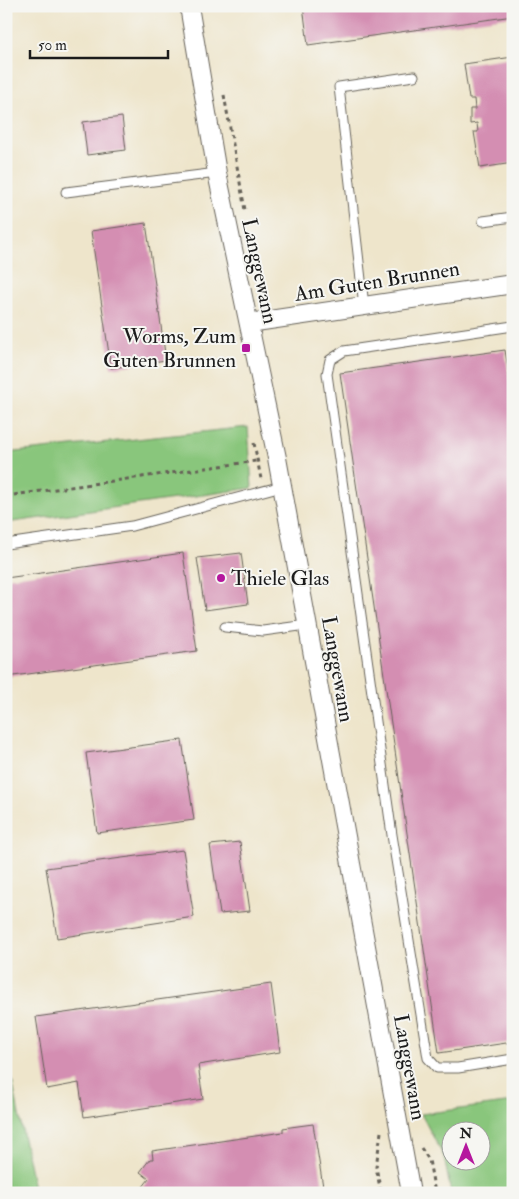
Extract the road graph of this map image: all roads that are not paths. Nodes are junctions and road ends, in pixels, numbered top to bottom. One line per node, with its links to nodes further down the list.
1 (189, 6): 3 (street, Langgewann)
2 (414, 76): 8 (lane)
3 (216, 173): 4 (lane); 9 (street, Langgewann)
4 (66, 192)
5 (513, 217): 6 (lane)
6 (483, 221)
7 (513, 284): 8 (street, Am Guten Brunnen)
8 (364, 306): 9 (street, Am Guten Brunnen)
9 (249, 324): 11 (street, Langgewann)
10 (513, 326): 15 (lane)
11 (282, 486): 12 (lane); 13 (street, Langgewann)
12 (6, 544)
13 (307, 625): 14 (lane); 16 (street, Langgewann)
14 (225, 627)
15 (513, 1059)
16 (411, 1193)

